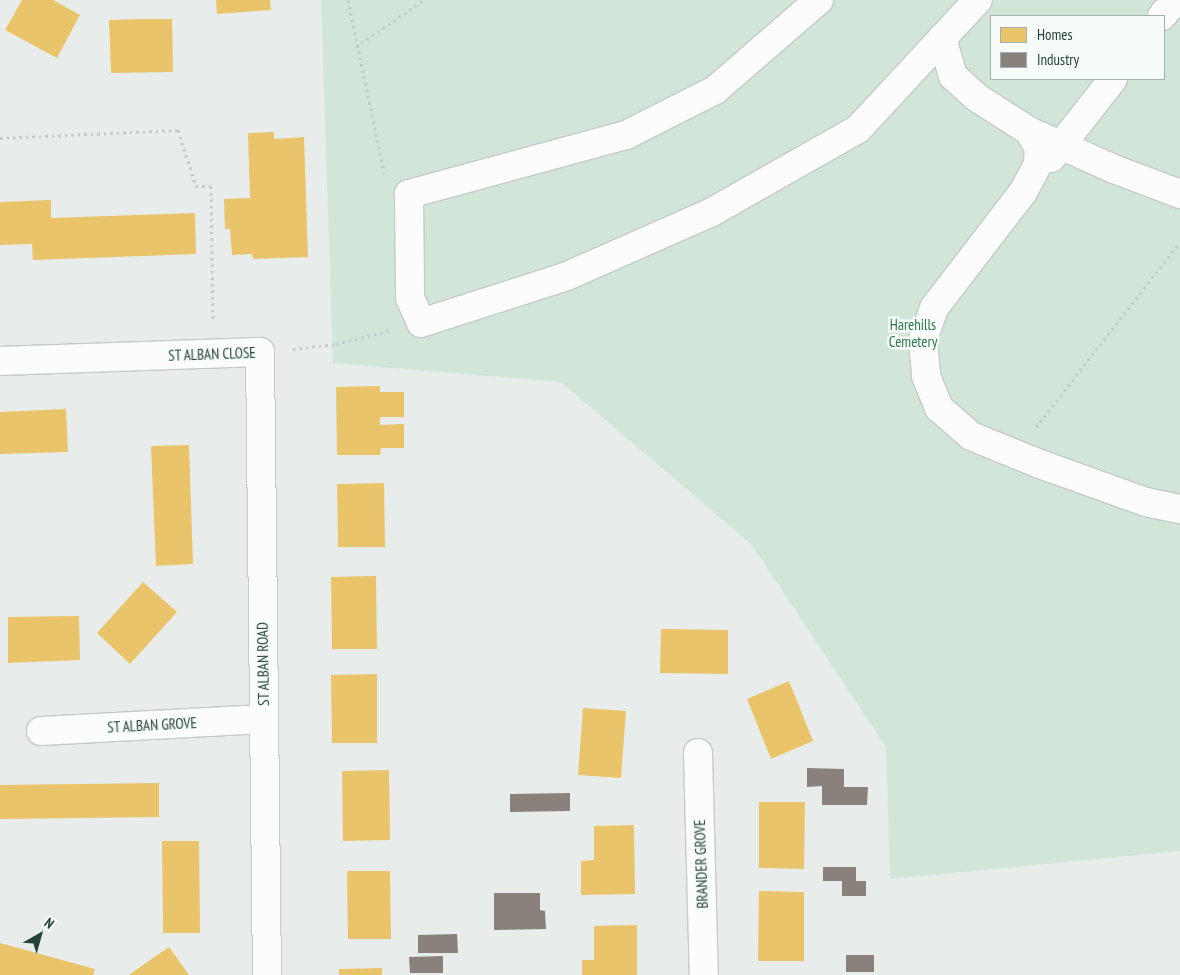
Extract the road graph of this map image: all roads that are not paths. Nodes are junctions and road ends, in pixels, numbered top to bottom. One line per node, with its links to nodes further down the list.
1 (819, 0): 5 (street)
2 (978, 0): 5 (street)
3 (1175, 0): 4 (street)
4 (1163, 15)
5 (942, 38): 7 (street)
6 (1112, 80): 8 (street)
7 (1029, 131): 8 (street); 9 (street)
8 (1061, 145): 9 (street); 10 (street)
9 (1023, 192): 13 (street)
10 (1180, 194)
11 (260, 352): 12 (street, ST ALBAN CLOSE); 14 (street, ST ALBAN ROAD)
12 (0, 361)
13 (1180, 509)
14 (264, 718): 15 (street, ST ALBAN GROVE); 17 (street, ST ALBAN ROAD)
15 (41, 731)
16 (698, 753): 18 (street, BRANDER GROVE)
17 (267, 975)
18 (704, 975)

